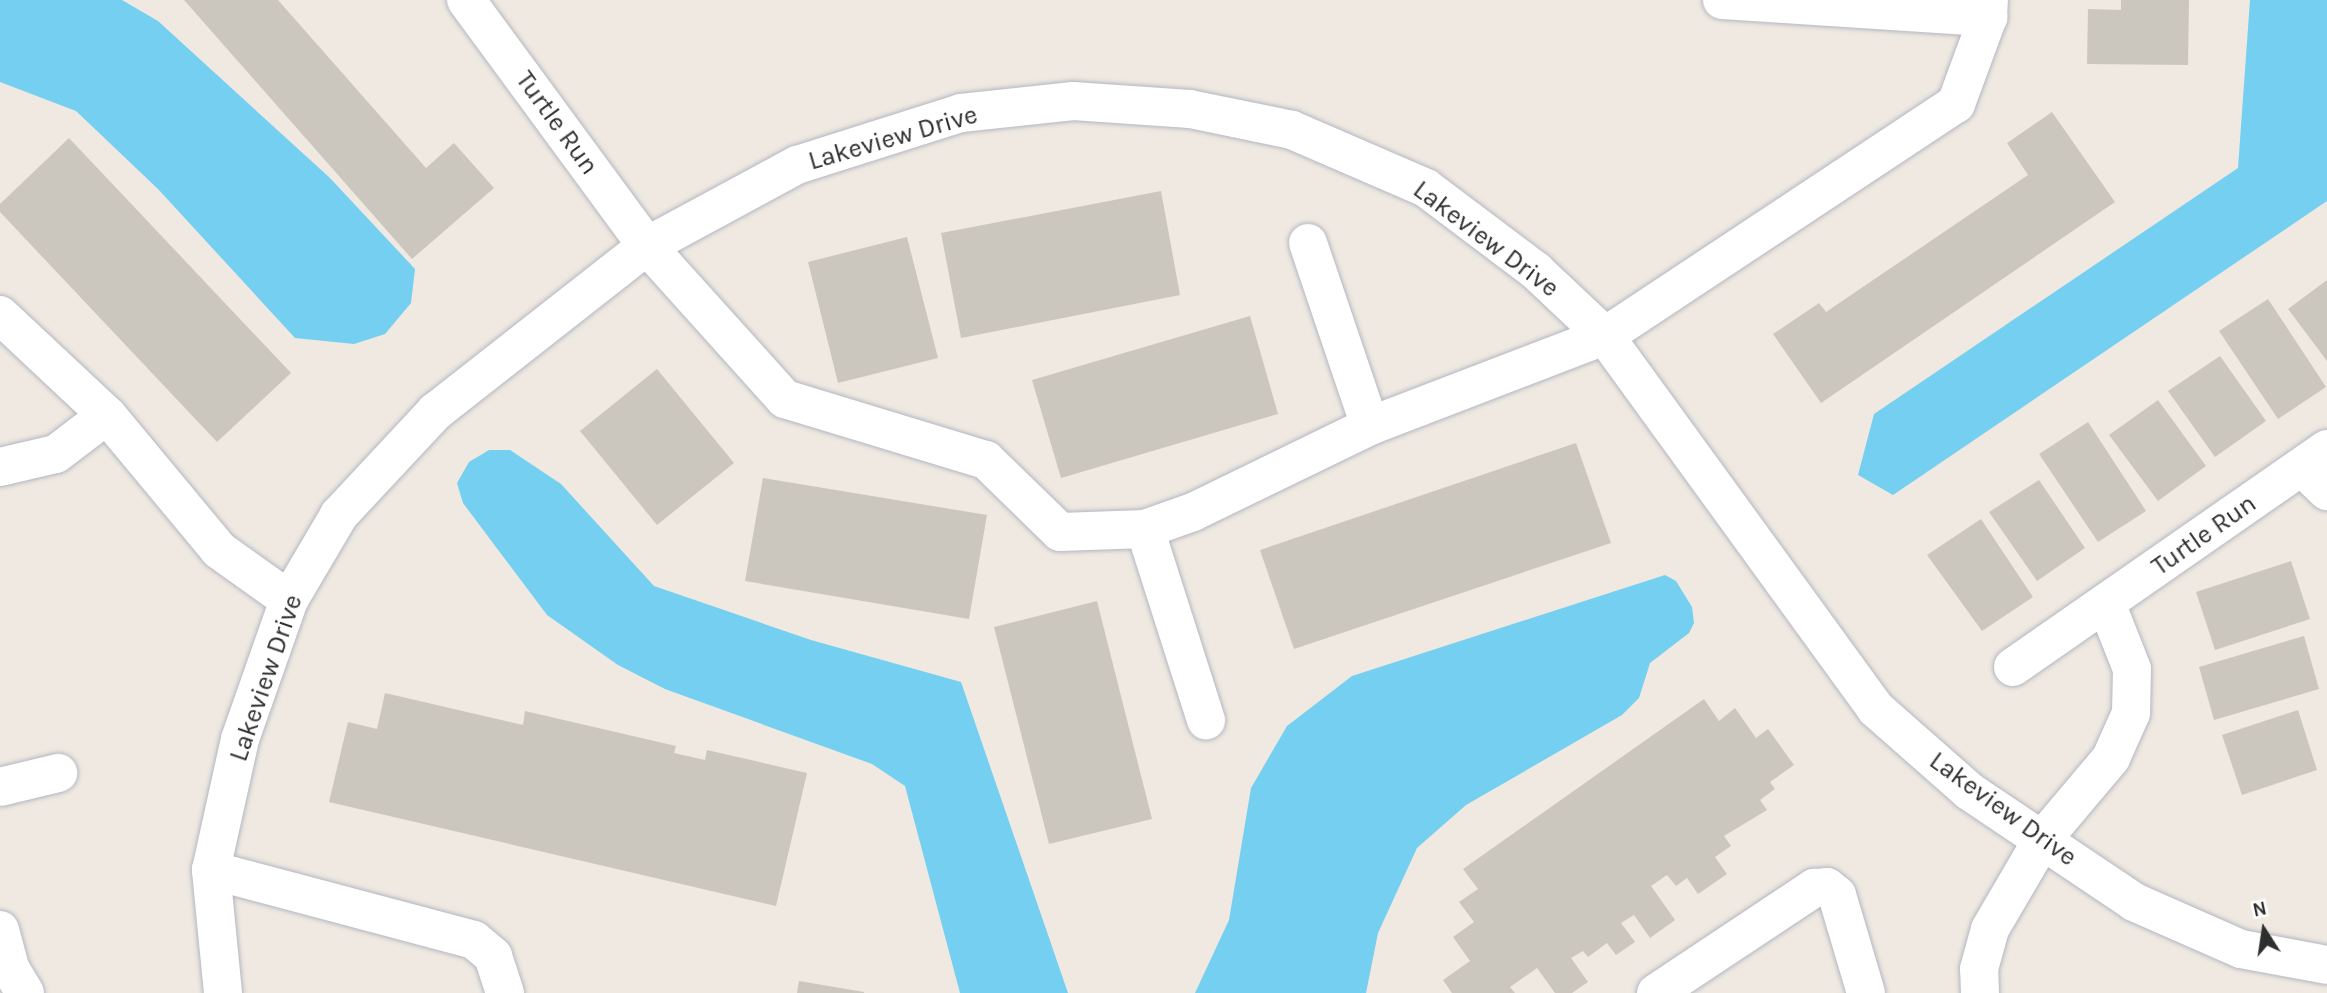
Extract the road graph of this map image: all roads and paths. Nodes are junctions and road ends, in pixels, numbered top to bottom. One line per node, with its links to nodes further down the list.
1 (1722, 0): 3 (street)
2 (470, 2): 5 (street, Turtle Run)
3 (1988, 8): 7 (street, Turtle Run)
4 (1308, 243): 9 (street)
5 (647, 246): 7 (street, Lakeview Drive); 12 (street, Turtle Run); 13 (street, Lakeview Drive)
6 (0, 315): 8 (street)
7 (1605, 336): 9 (street, Turtle Run); 19 (street, Lakeview Drive)
8 (107, 415): 10 (street); 13 (street)
9 (1370, 426): 12 (street, Turtle Run)
10 (0, 467)
11 (2319, 469): 14 (street, Turtle Run)
12 (1145, 528): 16 (street)
13 (289, 600): 20 (street, Lakeview Drive)
14 (2106, 603): 15 (street, Turtle Run); 19 (street)
15 (2013, 667)
16 (1206, 720)
17 (58, 773): 18 (street)
18 (0, 787)
19 (2042, 840): 22 (street, Lakeview Drive); 28 (street)
20 (211, 870): 24 (street, Lakeview Drive); 25 (street)
21 (0, 930): 23 (street)
22 (2327, 965)
23 (24, 993)
24 (223, 993)
25 (505, 993)
26 (1656, 993): 27 (street)
27 (1867, 993)
28 (1980, 993)

